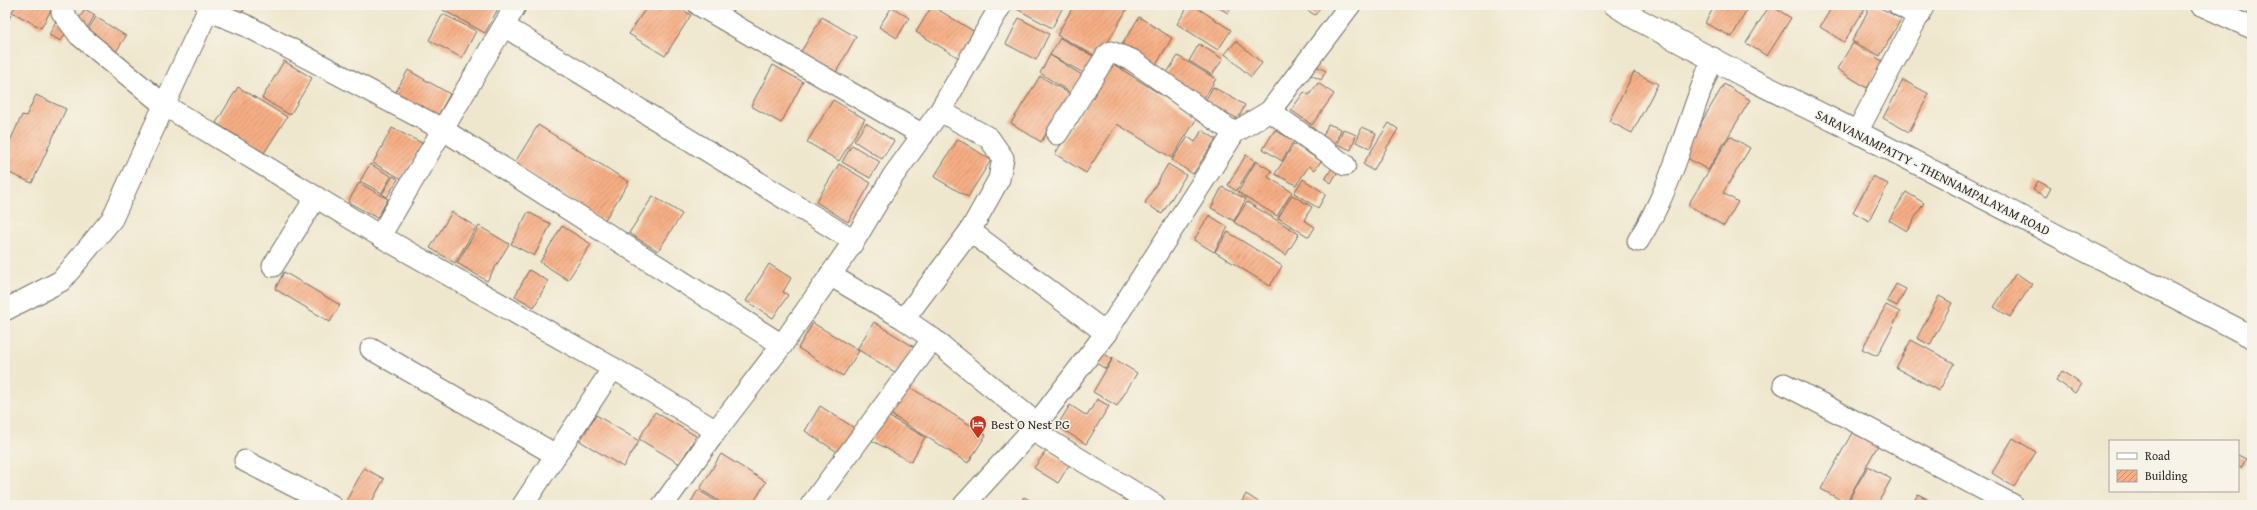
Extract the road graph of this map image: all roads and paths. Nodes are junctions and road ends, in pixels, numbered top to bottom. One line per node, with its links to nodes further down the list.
1 (516, 5): 11 (street)
2 (699, 5): 21 (street)
3 (1001, 5): 15 (street)
4 (1350, 5): 16 (street)
5 (1615, 5): 13 (main road, SARAVANAMPATTY - THENNAMPALAYAM ROAD)
6 (1899, 5): 9 (street)
7 (2201, 5): 12 (street)
8 (207, 7): 14 (street); 17 (street)
9 (1922, 10): 18 (street)
10 (62, 12): 14 (street)
11 (504, 26): 17 (street); 26 (street)
12 (2252, 28)
13 (1713, 58): 18 (main road, SARAVANAMPATTY - THENNAMPALAYAM ROAD); 27 (street)
14 (164, 105): 23 (street); 30 (street)
15 (940, 111): 21 (street); 24 (street)
16 (1270, 111): 19 (street); 22 (street)
17 (442, 129): 25 (street); 35 (street)
18 (1858, 132): 33 (main road, SARAVANAMPATTY - THENNAMPALAYAM ROAD)
19 (1234, 133): 20 (street); 32 (street)
20 (1057, 134)
21 (923, 135): 26 (street)
22 (1345, 165)
23 (316, 197): 25 (street); 28 (street)
24 (970, 231): 31 (street); 32 (street)
25 (380, 236): 37 (street)
26 (854, 241): 29 (street)
27 (1638, 242)
28 (273, 266)
29 (830, 274): 31 (street); 35 (street)
30 (5, 310)
31 (904, 319): 34 (street)
32 (1106, 333): 39 (street)
33 (2252, 337)
34 (933, 338): 39 (street); 46 (street)
35 (782, 345): 40 (street)
36 (371, 349): 41 (street)
37 (612, 368): 40 (street); 41 (street)
38 (1784, 384): 49 (street)
39 (1034, 426): 47 (street); 48 (street)
40 (716, 431): 43 (street)
41 (556, 455): 45 (street)
42 (245, 461): 44 (street)
43 (669, 503)
44 (331, 505)
45 (523, 505)
46 (811, 505)
47 (964, 505)
48 (1155, 505)
49 (2013, 505)

